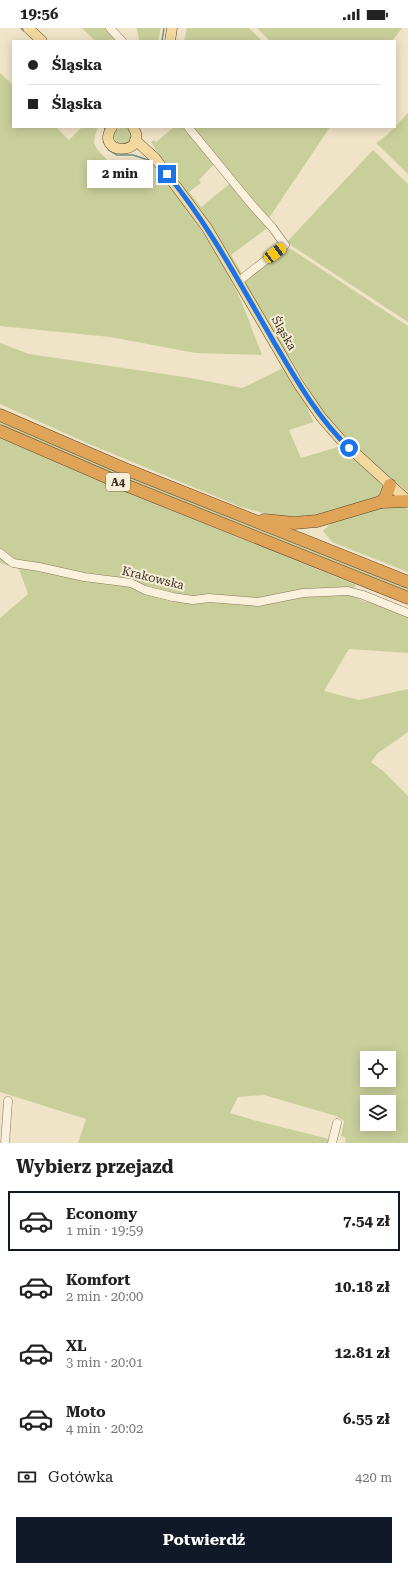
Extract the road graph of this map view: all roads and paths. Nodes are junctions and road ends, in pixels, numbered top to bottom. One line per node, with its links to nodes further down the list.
1 (28, 28): 4 (main road)
2 (110, 28): 5 (street)
3 (172, 28): 6 (main road)
4 (41, 40)
5 (121, 40)
6 (170, 40)
7 (111, 128): 11 (main road, Śląska)
8 (134, 128): 10 (main road)
9 (189, 128): 13 (street)
10 (135, 140): 11 (main road); 12 (main road, Śląska)
11 (128, 148): 12 (main road, Śląska)
12 (157, 162): 13 (main road, Śląska)
13 (238, 281): 16 (main road, Śląska)
14 (0, 415): 19 (highway, A4)
15 (0, 431): 22 (highway, A4)
16 (390, 485): 17 (main road, Śląska); 18 (highway)
17 (408, 501): 18 (highway)
18 (381, 502): 19 (highway)
19 (246, 517): 21 (highway, A4)
20 (0, 553): 23 (street, Krakowska)
21 (408, 582)
22 (408, 598)
23 (408, 612)
24 (8, 1102): 26 (street)
25 (337, 1123): 27 (street)
26 (5, 1143)
27 (332, 1143)

